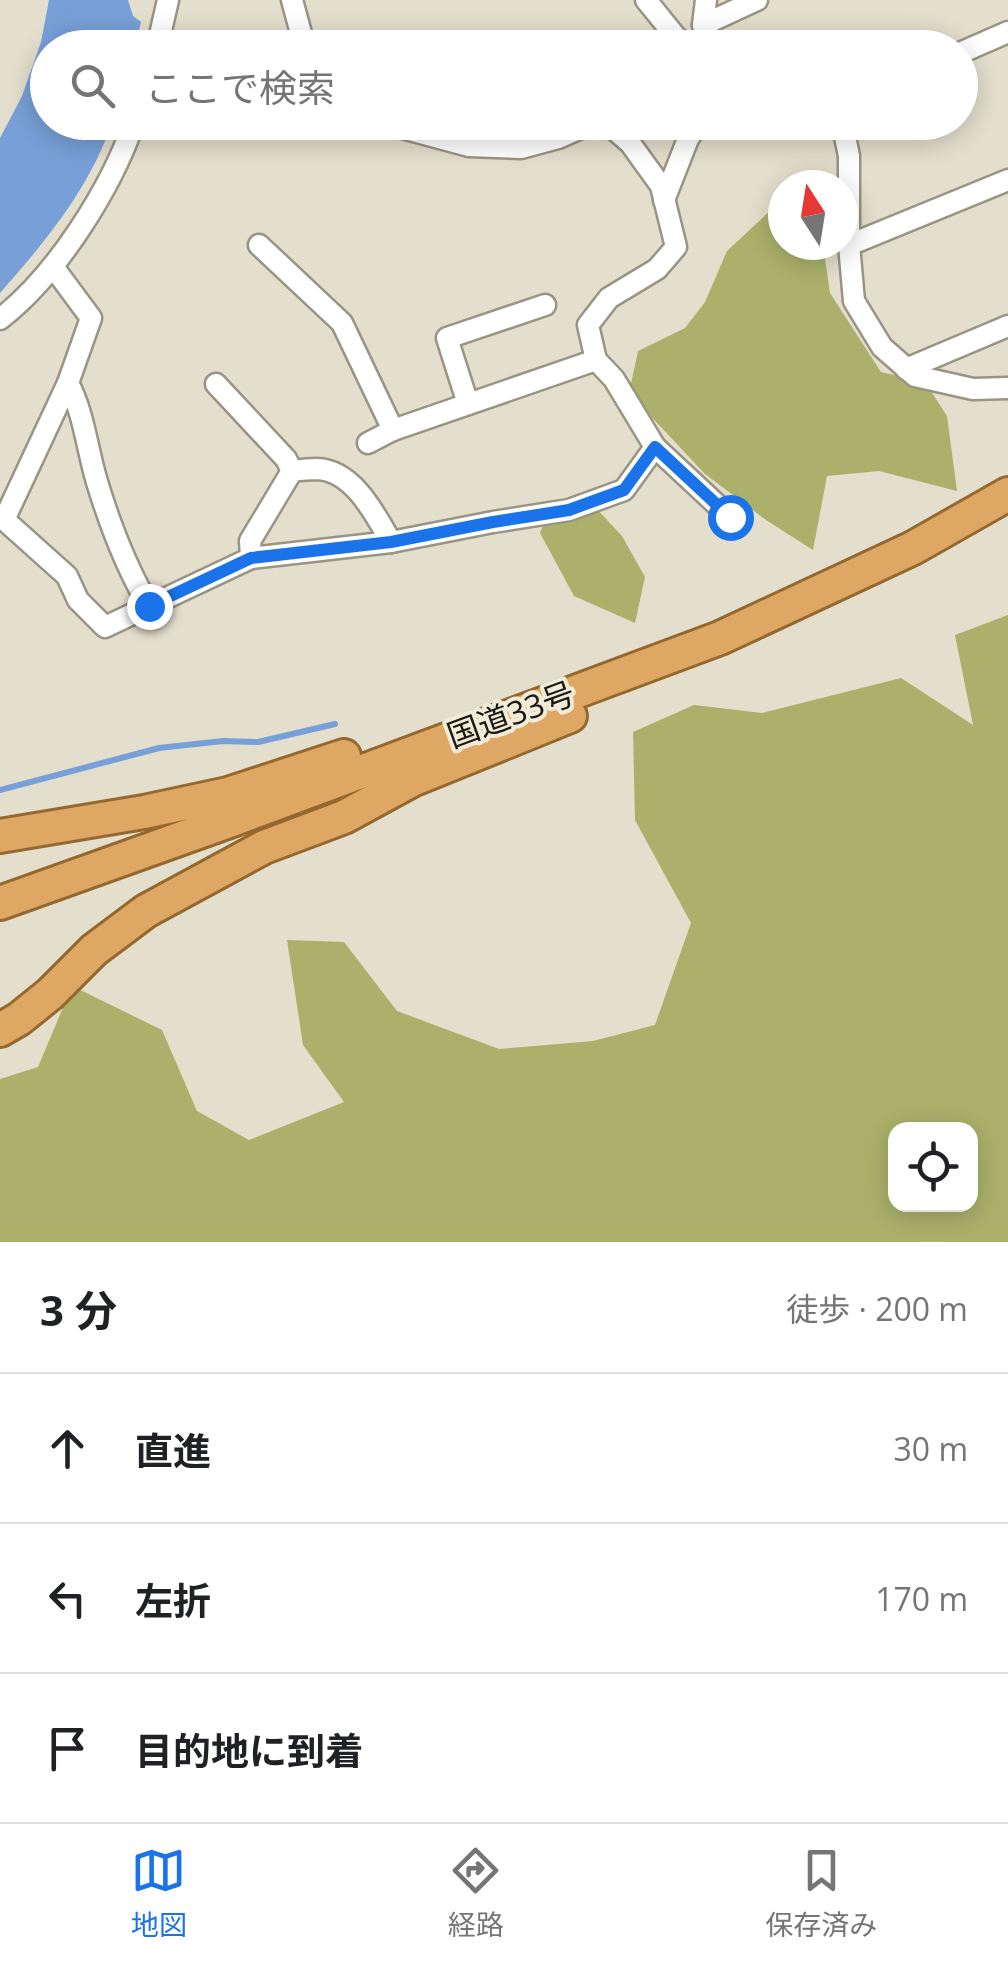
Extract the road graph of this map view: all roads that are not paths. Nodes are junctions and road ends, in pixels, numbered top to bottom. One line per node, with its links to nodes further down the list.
1 (168, 0): 7 (street)
2 (292, 0): 8 (street)
3 (646, 0): 9 (street)
4 (706, 0): 6 (street)
5 (757, 0): 6 (street)
6 (703, 25): 10 (street)
7 (161, 30)
8 (300, 30)
9 (670, 30)
10 (706, 30)
11 (1008, 32): 12 (street)
12 (978, 45)
13 (126, 140): 25 (street)
14 (448, 140): 15 (street)
15 (550, 140)
16 (627, 140): 21 (street)
17 (688, 140): 21 (street)
18 (846, 140): 19 (street)
19 (849, 170)
20 (1008, 180): 22 (street)
21 (664, 200): 29 (street)
22 (858, 241)
23 (259, 245): 35 (street)
24 (850, 260): 30 (street)
25 (54, 268): 27 (street); 31 (street)
26 (544, 305): 34 (street)
27 (0, 319)
28 (1008, 326): 30 (street)
29 (596, 360): 34 (street); 37 (street)
30 (906, 369): 33 (street)
31 (68, 383): 41 (street); 44 (street)
32 (216, 384): 38 (street)
33 (1008, 388)
34 (468, 404): 35 (street)
35 (393, 430): 36 (street)
36 (368, 442)
37 (655, 447): 40 (street); 42 (street)
38 (292, 471): 42 (street); 43 (street)
39 (1008, 494): 45 (highway, 国道33号)
40 (730, 517)
41 (2, 518): 44 (street)
42 (391, 542): 43 (street)
43 (251, 558): 44 (street)
44 (149, 606)
45 (720, 638): 46 (highway, 国道33号); 49 (highway)
46 (428, 746): 47 (highway); 48 (highway, 国道33号)
47 (0, 836)
48 (0, 903)
49 (0, 1030)

